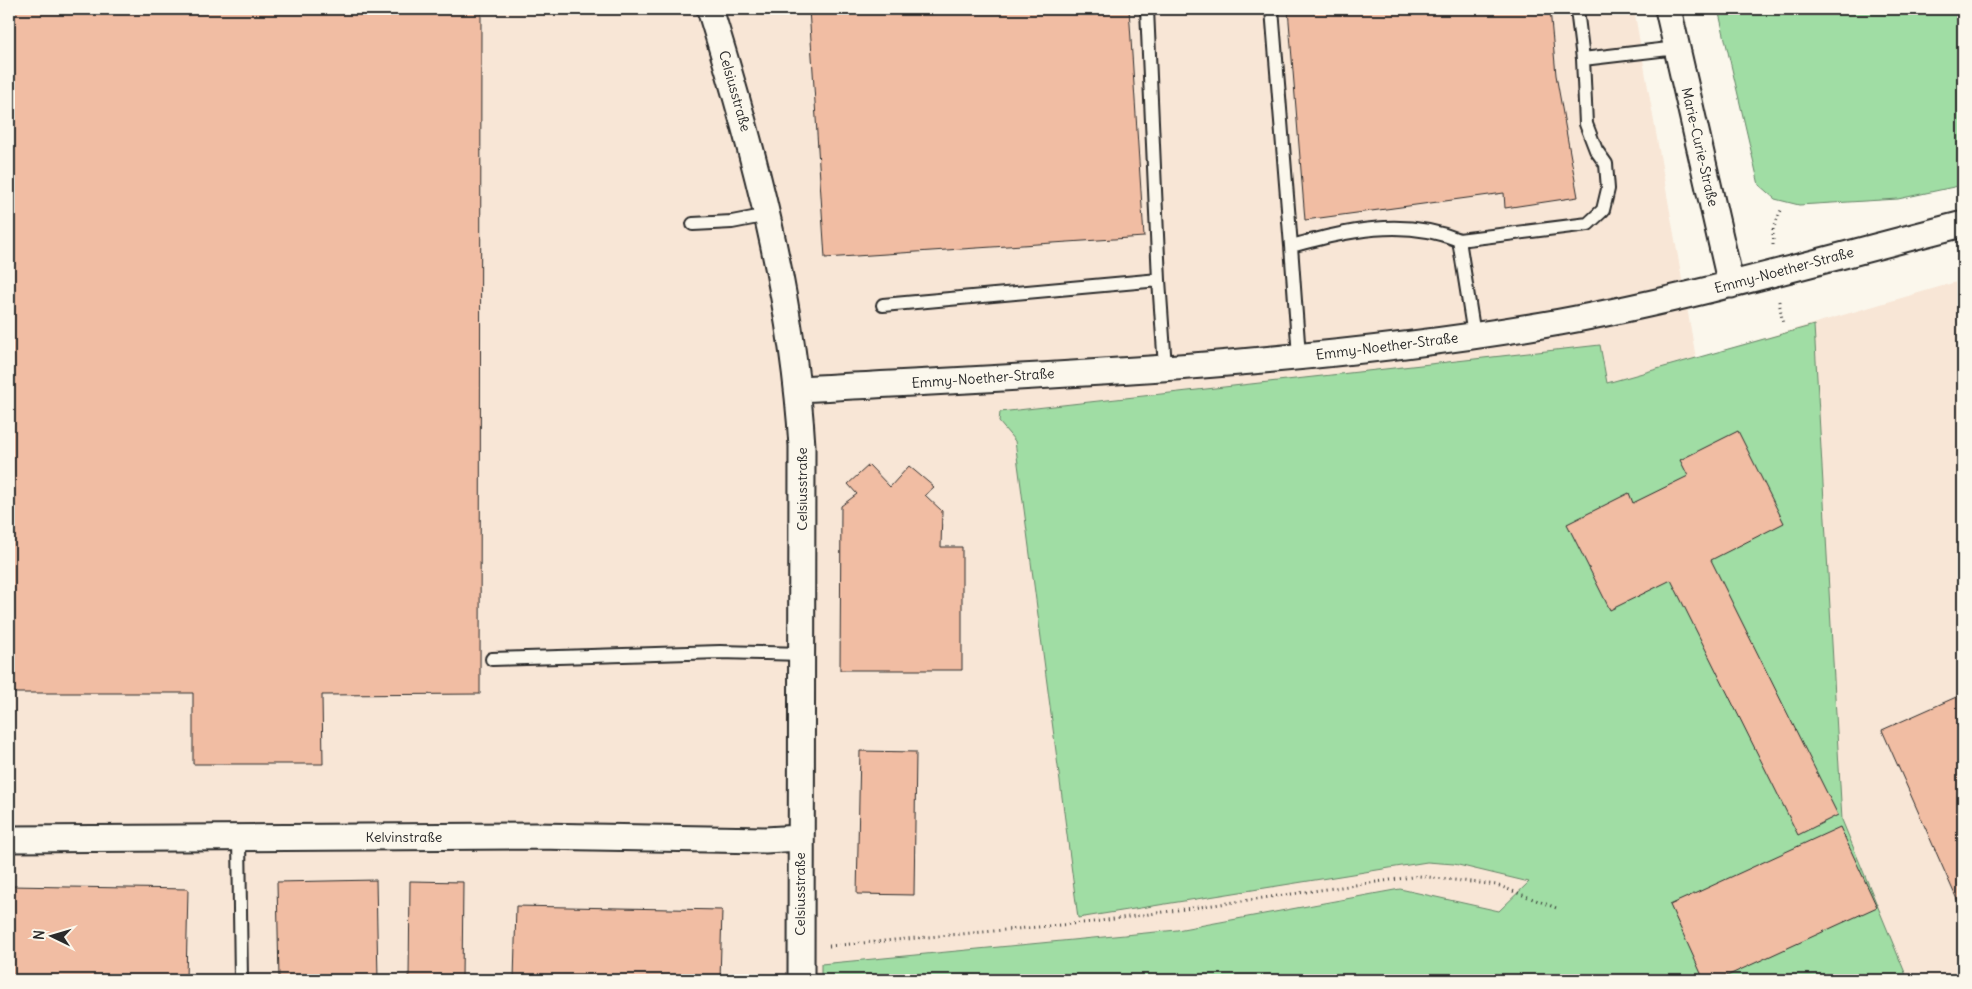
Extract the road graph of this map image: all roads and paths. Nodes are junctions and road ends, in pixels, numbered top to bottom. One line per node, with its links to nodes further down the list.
1 (710, 9): 8 (street, Celsiusstraße)
2 (1147, 9): 13 (lane)
3 (1272, 9): 12 (lane)
4 (1577, 9): 7 (lane)
5 (1668, 9): 6 (street, Marie-Curie-Straße)
6 (1677, 48): 7 (lane); 14 (street, Marie-Curie-Straße)
7 (1583, 60): 11 (lane)
8 (768, 214): 9 (lane); 19 (street, Celsiusstraße)
9 (693, 224)
10 (1963, 224): 14 (street, Emmy-Noether-Straße)
11 (1459, 240): 12 (lane); 16 (lane)
12 (1291, 246): 17 (lane)
13 (1158, 280): 15 (lane); 18 (lane)
14 (1731, 284): 16 (street, Emmy-Noether-Straße)
15 (884, 305)
16 (1474, 335): 17 (street, Emmy-Noether-Straße)
17 (1299, 356): 18 (street, Emmy-Noether-Straße)
18 (1165, 367): 19 (street, Emmy-Noether-Straße)
19 (799, 389): 20 (street, Celsiusstraße)
20 (803, 654): 21 (lane); 24 (street, Celsiusstraße)
21 (492, 659)
22 (9, 838): 23 (street, Kelvinstraße)
23 (239, 838): 24 (street, Kelvinstraße); 27 (lane)
24 (800, 838): 26 (street, Celsiusstraße)
25 (1559, 909): 26 (path)
26 (801, 948): 28 (street, Celsiusstraße)
27 (241, 980)
28 (801, 980)

